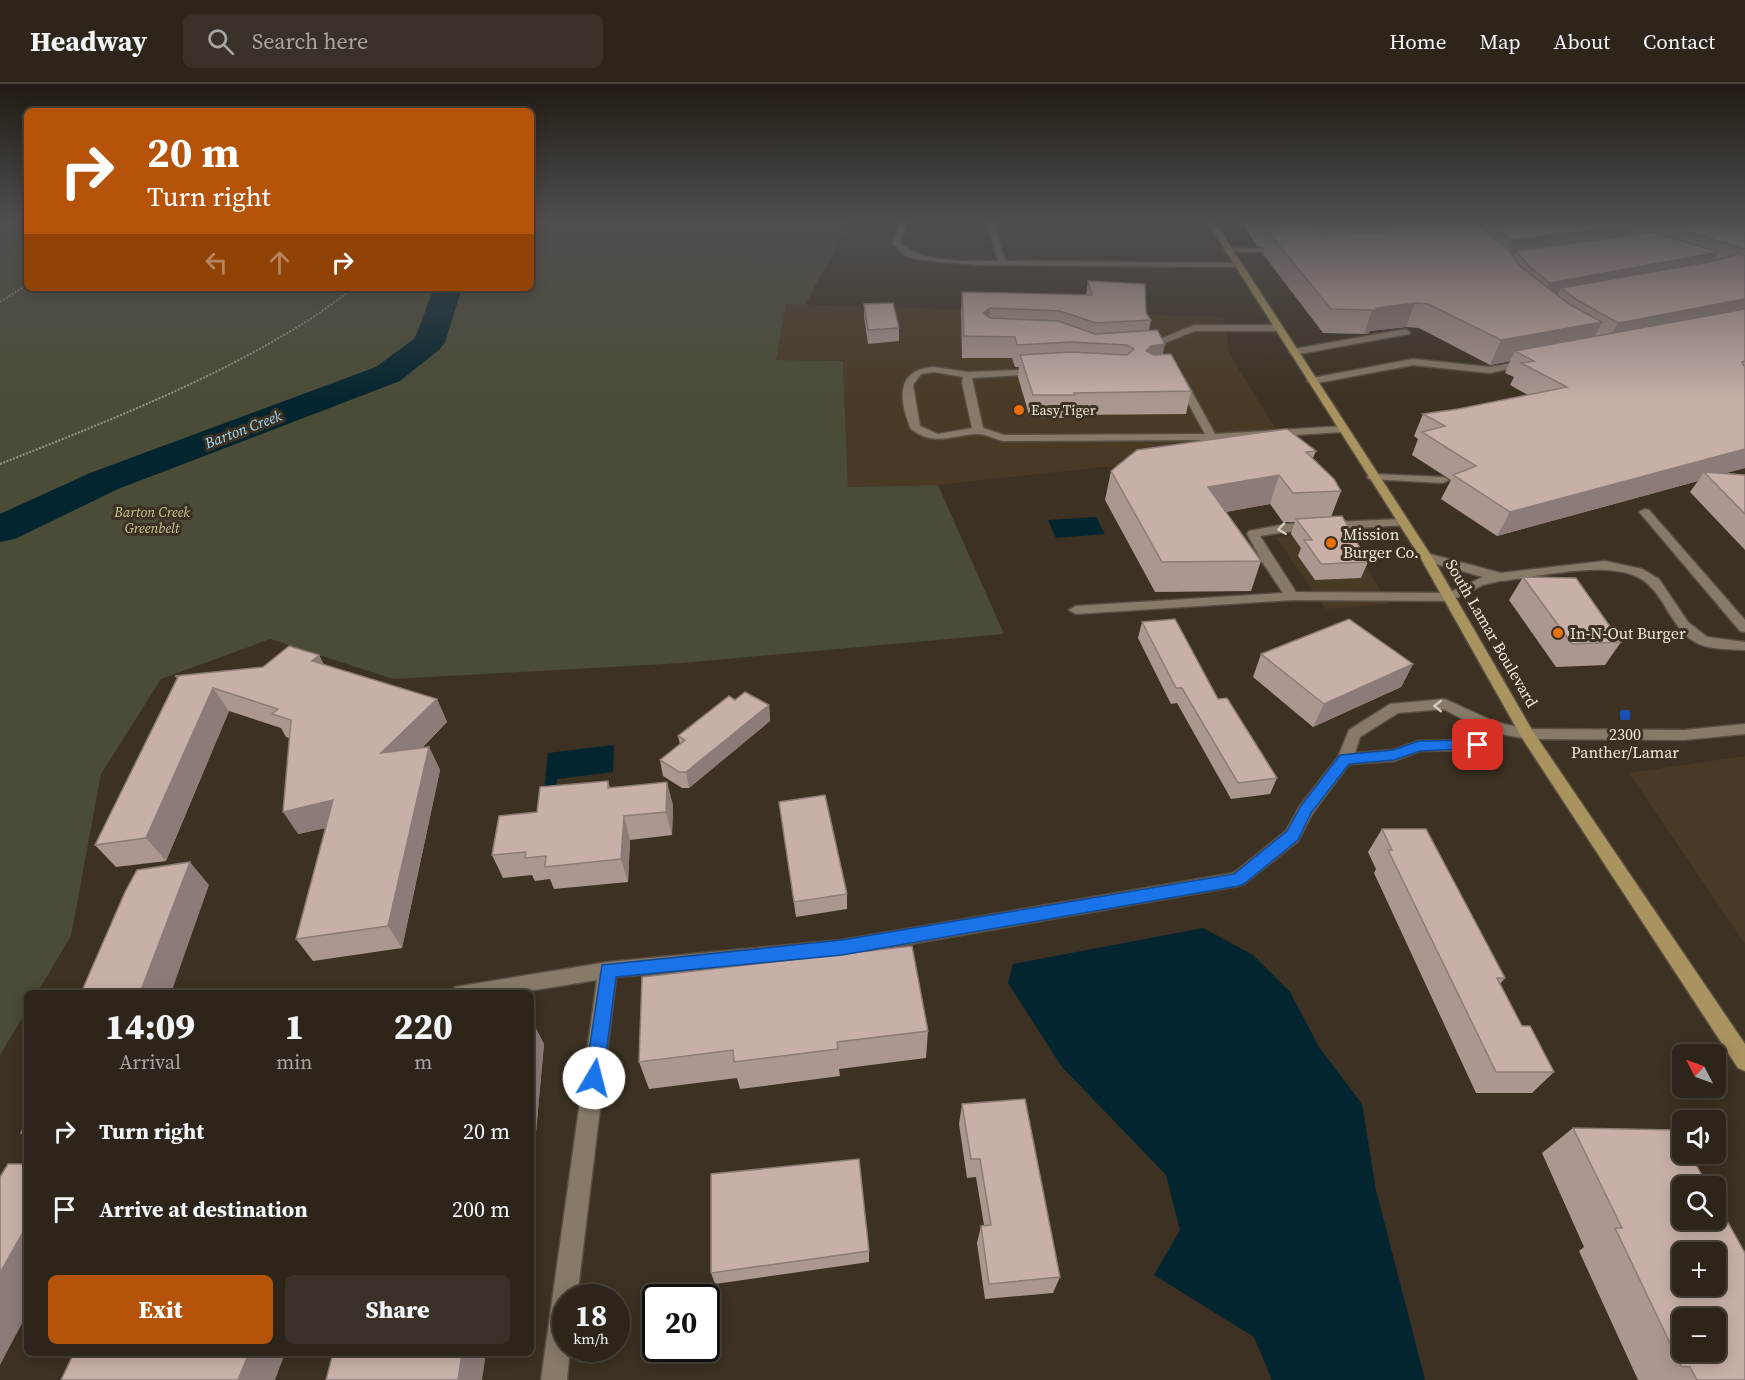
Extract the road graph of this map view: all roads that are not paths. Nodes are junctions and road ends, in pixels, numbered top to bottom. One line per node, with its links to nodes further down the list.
1 (1248, 281): 2 (main road, South Lamar Boulevard)
2 (1278, 328): 4 (street); 5 (main road, South Lamar Boulevard)
3 (1406, 332): 5 (street)
4 (1137, 348)
5 (1294, 352): 10 (main road, South Lamar Boulevard)
6 (1542, 360): 10 (street)
7 (1046, 370): 9 (street)
8 (1176, 371): 13 (street)
9 (968, 375): 12 (street); 12 (street)
10 (1312, 381): 11 (main road, South Lamar Boulevard)
11 (1343, 429): 13 (street); 14 (main road, South Lamar Boulevard)
12 (978, 430): 13 (street)
13 (1212, 437)
14 (1373, 477): 15 (street); 17 (main road, South Lamar Boulevard)
15 (1443, 480)
16 (1645, 512): 23 (street)
17 (1403, 523): 18 (main road, South Lamar Boulevard); 20 (street, one-way to 20)
18 (1426, 557): 19 (street); 21 (main road, South Lamar Boulevard)
19 (1500, 577): 21 (street); 24 (street)
20 (1292, 596): 21 (street); 22 (street)
21 (1450, 597): 27 (main road, South Lamar Boulevard)
22 (1076, 610)
23 (1745, 628)
24 (1745, 646)
25 (1491, 727): 27 (street); 28 (street); 28 (street, one-way to 28)
26 (1745, 729): 27 (street)
27 (1527, 734): 31 (main road, South Lamar Boulevard)
28 (1345, 759): 29 (street)
29 (608, 970): 30 (street); 32 (street)
30 (481, 990)
31 (1745, 1061)
32 (554, 1380)

